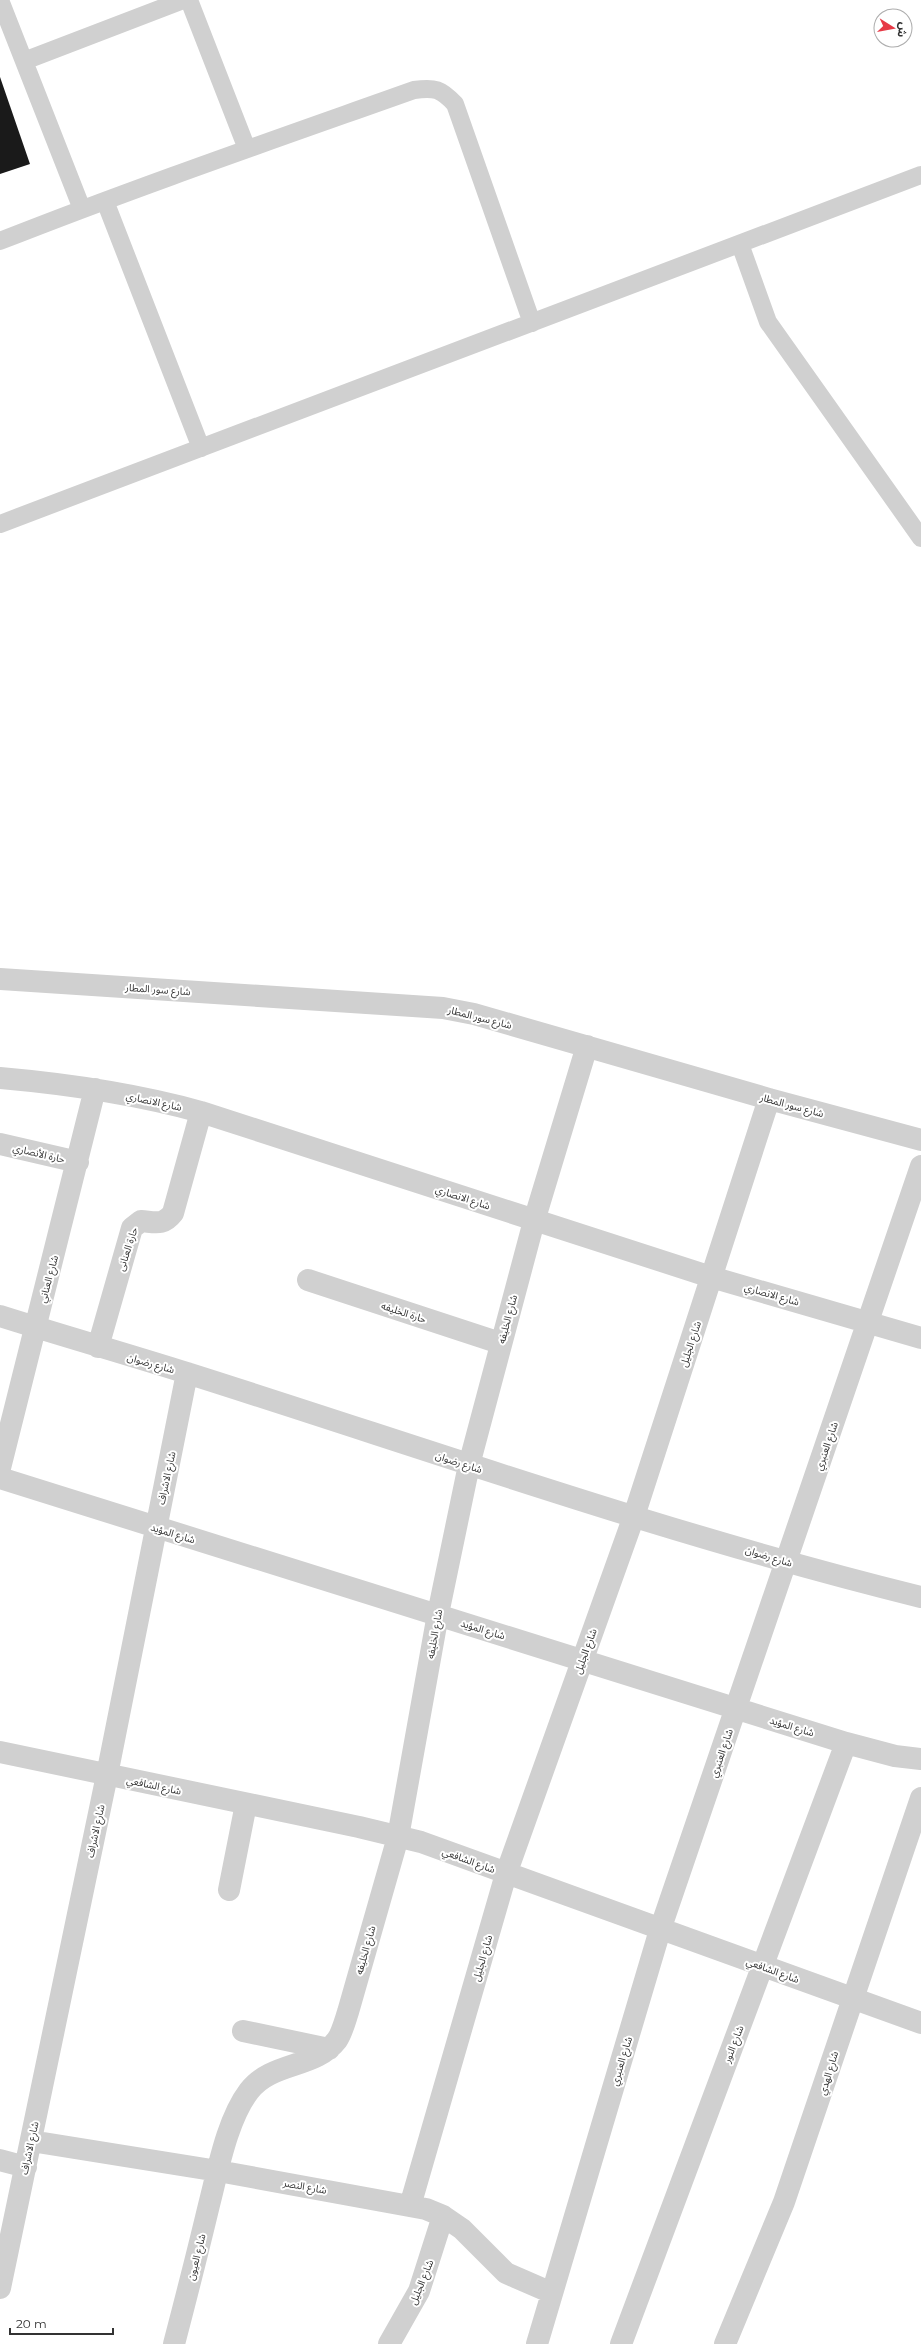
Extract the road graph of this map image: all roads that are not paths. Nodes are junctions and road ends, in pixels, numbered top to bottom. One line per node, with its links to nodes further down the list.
1 (0, 0): 4 (lane)
2 (183, 0): 4 (lane)
3 (189, 0): 5 (lane)
4 (24, 61): 8 (lane)
5 (247, 150): 7 (lane); 11 (lane)
6 (921, 175): 10 (lane)
7 (105, 201): 8 (lane); 12 (lane)
8 (82, 209): 9 (lane)
9 (0, 241)
10 (740, 244): 11 (lane); 14 (lane)
11 (532, 323): 12 (lane)
12 (201, 448): 13 (lane)
13 (0, 524)
14 (921, 538)
15 (0, 979): 16 (street, شارع سور المطار)
16 (587, 1046): 19 (street, شارع سور المطار); 25 (street, شارع الخليفه)
17 (0, 1078): 18 (street, شارع الانصاري)
18 (95, 1089): 20 (street, شارع الانصاري); 23 (street, شارع العناني)
19 (769, 1099): 21 (street, شارع سور المطار); 26 (street, شارع الجليل)
20 (201, 1112): 25 (street, شارع الانصاري); 33 (street, حارة العنانى)
21 (921, 1140)
22 (0, 1144): 23 (street, حارة الأنصاري)
23 (78, 1162): 30 (street, شارع العناني)
24 (921, 1166): 29 (street, شارع العنبري)
25 (534, 1221): 26 (street, شارع الانصاري); 32 (street, شارع الخليفه)
26 (711, 1277): 29 (street, شارع الانصاري); 38 (street, شارع الجليل)
27 (308, 1280): 32 (street, حارة الخليفه)
28 (0, 1316): 30 (street, شارع رضوان)
29 (868, 1322): 31 (street, شارع الانصاري); 40 (street, شارع العنبري)
30 (35, 1327): 33 (street, شارع رضوان); 36 (street, شارع العناني)
31 (921, 1338)
32 (500, 1343): 35 (street, شارع الخليفه)
33 (98, 1347): 34 (street, شارع رضوان)
34 (188, 1373): 35 (street, شارع رضوان); 39 (street, شارع الاشراف)
35 (469, 1465): 38 (street, شارع رضوان); 42 (street, شارع الخليفه)
36 (0, 1468)
37 (0, 1478): 39 (street, شارع المؤيد)
38 (634, 1516): 40 (street, شارع رضوان); 43 (street, شارع الجليل)
39 (156, 1527): 42 (street, شارع المؤيد); 48 (street, شارع الاشراف)
40 (786, 1562): 41 (street, شارع رضوان); 44 (street, شارع العنبري)
41 (921, 1597)
42 (438, 1614): 43 (street, شارع المؤيد); 51 (street, شارع الخليفه)
43 (582, 1660): 44 (street, شارع المؤيد); 52 (street, شارع الجليل)
44 (736, 1709): 45 (street, شارع المؤيد); 54 (street, شارع العنبري)
45 (846, 1743): 47 (street, شارع المؤيد); 55 (street, شارع النور)
46 (1, 1756): 48 (street, شارع الشافعي)
47 (921, 1759)
48 (107, 1775): 50 (street, شارع الشافعي); 60 (street, شارع الاشراف)
49 (921, 1798): 56 (street, شارع الهدي)
50 (246, 1804): 51 (street, شارع الشافعي); 53 (street)
51 (398, 1837): 52 (street, شارع الشافعي); 59 (street, شارع الخليفه)
52 (506, 1874): 54 (street, شارع الشافعي); 64 (street, شارع الجليل)
53 (229, 1890)
54 (660, 1930): 55 (street, شارع الشافعي); 67 (street, شارع العنبري)
55 (762, 1966): 56 (street, شارع الشافعي); 71 (street, شارع النور)
56 (852, 1998): 57 (street, شارع الشافعي); 72 (street, شارع الهدي)
57 (921, 2023)
58 (243, 2031): 59 (street)
59 (329, 2050): 63 (street, شارع الخليفه)
60 (31, 2141): 62 (street, شارع الاشراف); 63 (street, شارع النصر)
61 (0, 2160): 62 (street)
62 (26, 2167): 66 (street, شارع الاشراف)
63 (218, 2171): 64 (street, شارع النصر); 68 (street, شارع العيون)
64 (410, 2206): 65 (street, شارع النصر)
65 (443, 2216): 67 (street, شارع النصر); 69 (street, شارع الجليل)
66 (0, 2288)
67 (552, 2293): 70 (street, شارع العنبري)
68 (174, 2344)
69 (389, 2344)
70 (539, 2344)
71 (621, 2344)
72 (725, 2344)

